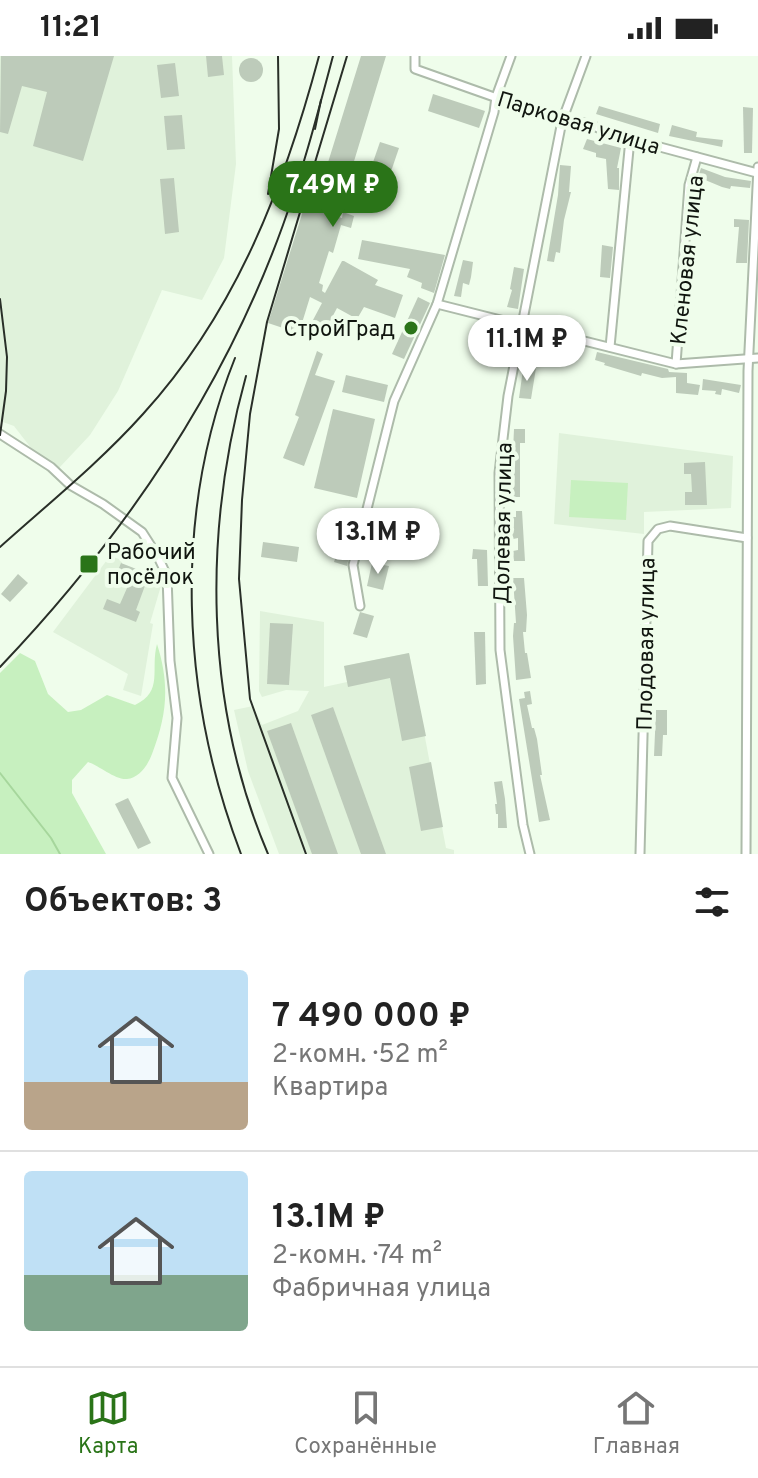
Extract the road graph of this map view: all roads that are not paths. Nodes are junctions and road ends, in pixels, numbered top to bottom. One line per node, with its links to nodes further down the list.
1 (415, 56): 4 (street, Парковая улица)
2 (511, 56): 4 (street)
3 (586, 56): 5 (street, Долевая улица)
4 (496, 97): 5 (street, Парковая улица); 11 (street)
5 (562, 121): 6 (street, Парковая улица); 12 (street, Долевая улица)
6 (630, 139): 7 (street, Парковая улица); 13 (street)
7 (697, 157): 9 (street, Парковая улица); 15 (street, Кленовая улица)
8 (758, 167): 9 (street)
9 (757, 173): 10 (street)
10 (756, 219): 14 (street)
11 (437, 304): 12 (street); 20 (street)
12 (523, 324): 13 (street); 22 (street, Долевая улица)
13 (610, 347): 15 (street)
14 (754, 358): 15 (street); 17 (street)
15 (676, 364)
16 (0, 434): 21 (street)
17 (748, 481): 18 (street); 19 (street)
18 (758, 481)
19 (747, 538): 23 (street, Плодовая улица); 24 (street)
20 (360, 606)
21 (209, 854)
22 (530, 854)
23 (640, 854)
24 (746, 854)

